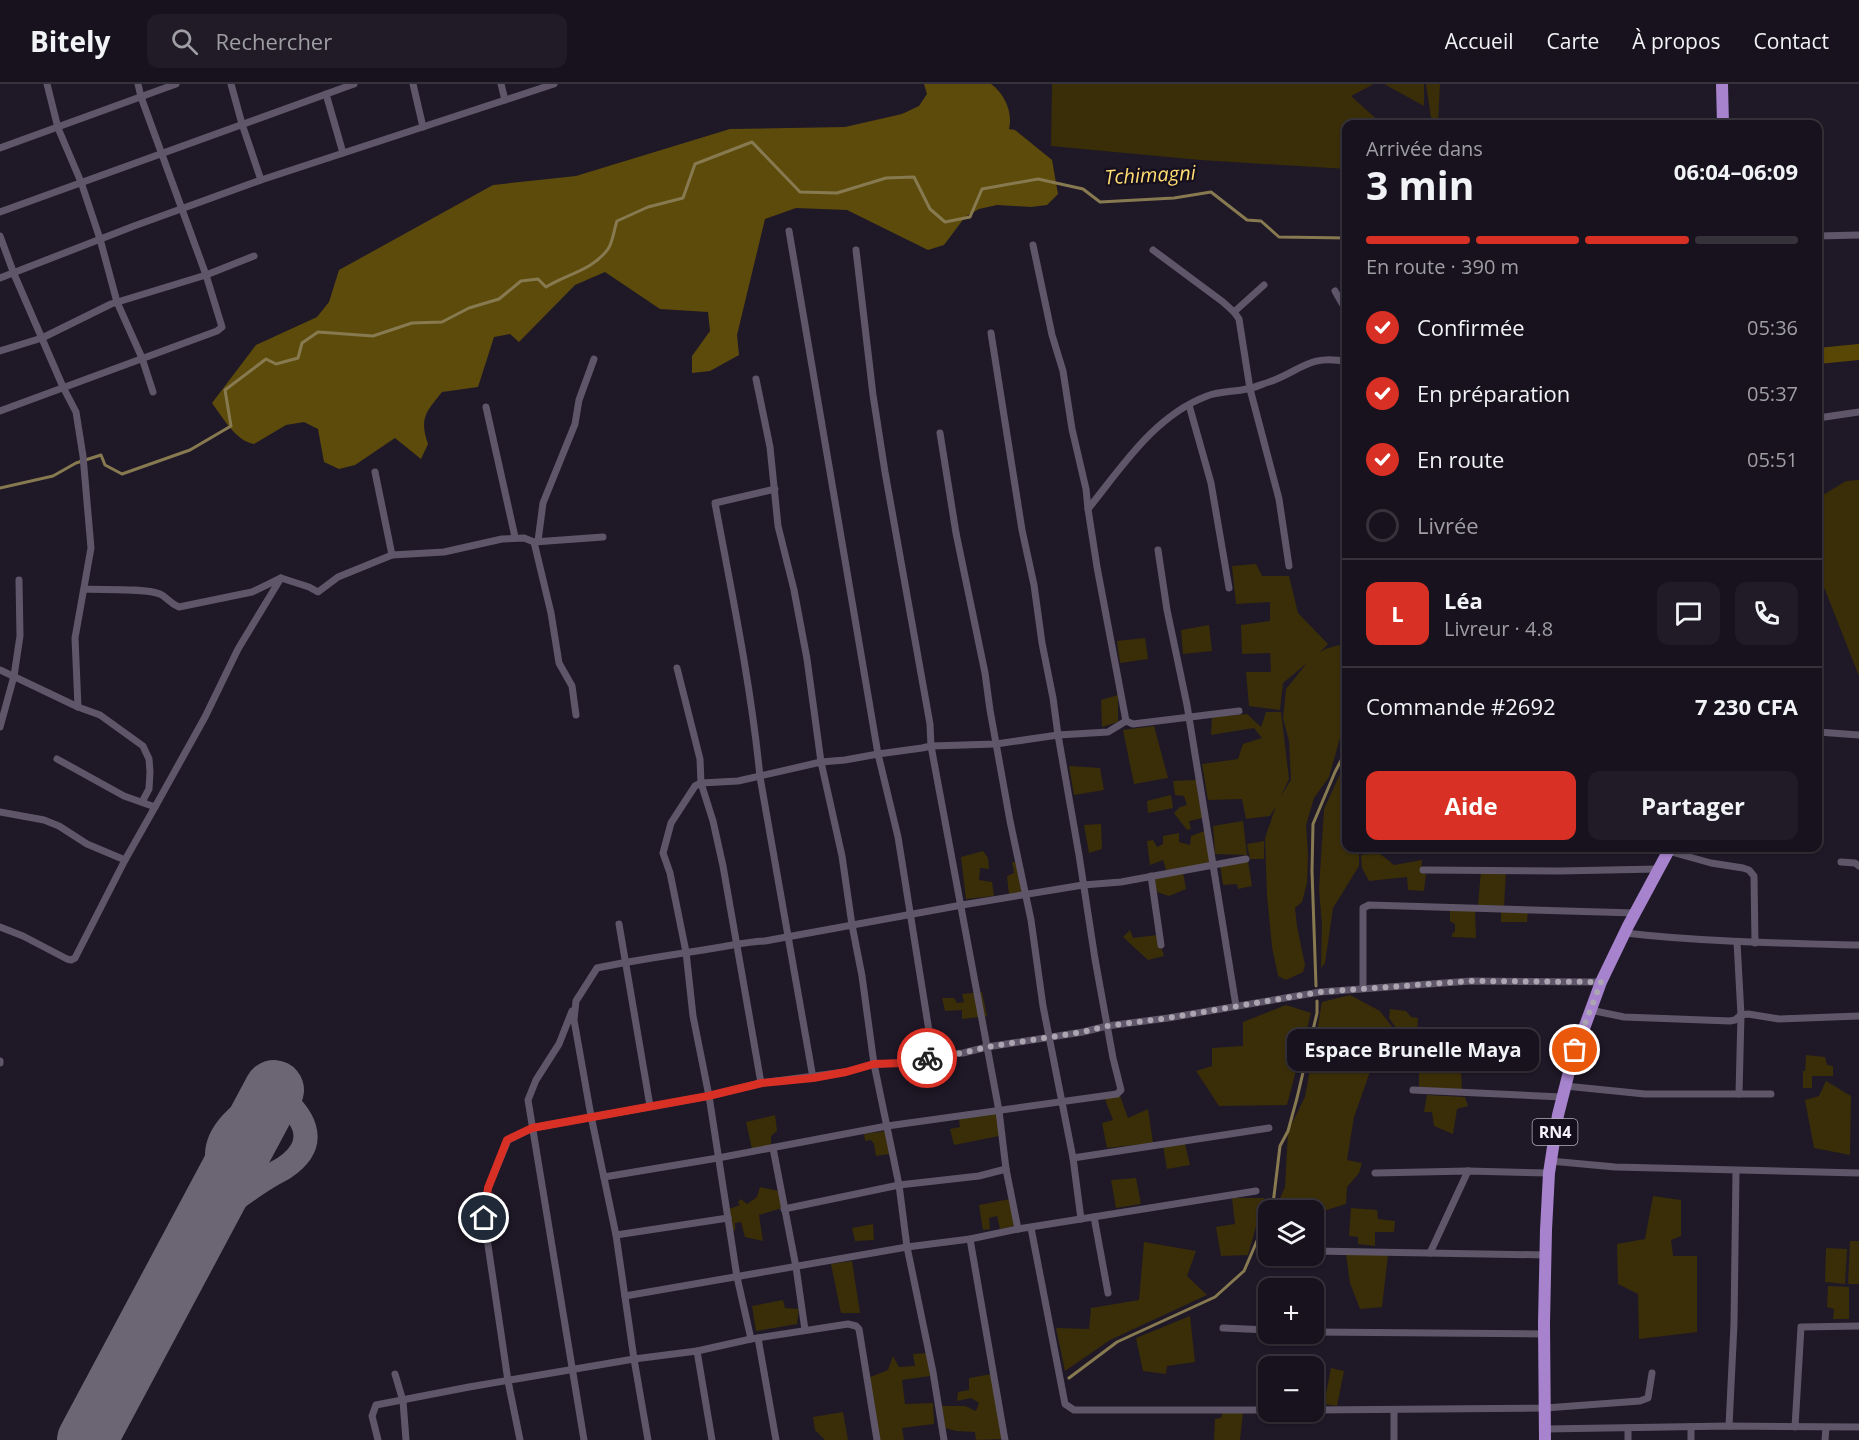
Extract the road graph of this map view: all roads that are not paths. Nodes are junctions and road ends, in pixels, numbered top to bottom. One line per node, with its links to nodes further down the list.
1 (46, 84): 16 (street)
2 (138, 84): 11 (street)
3 (176, 84): 11 (street)
4 (231, 84): 14 (street)
5 (354, 84): 10 (street)
6 (413, 84): 15 (street)
7 (501, 84): 12 (street)
8 (554, 84): 12 (street)
9 (1722, 84): 13 (highway)
10 (326, 94): 14 (street); 19 (street)
11 (141, 97): 16 (street); 18 (street)
12 (505, 100): 15 (street)
13 (1723, 120)
14 (243, 124): 18 (street); 20 (street)
15 (423, 127): 19 (street)
16 (58, 128): 17 (street); 21 (street)
17 (0, 148)
18 (161, 153): 21 (street); 22 (street)
19 (343, 153): 20 (street)
20 (261, 180): 22 (street)
21 (81, 182): 23 (street); 28 (street)
22 (182, 209): 28 (street); 34 (street)
23 (0, 212)
24 (789, 231): 84 (street)
25 (1859, 235): 27 (street)
26 (0, 236): 33 (street)
27 (1822, 236)
28 (100, 239): 33 (street); 38 (street)
29 (1033, 245): 59 (street)
30 (856, 250): 83 (street)
31 (1153, 250): 40 (street)
32 (254, 256): 34 (street)
33 (14, 274): 35 (street); 42 (street)
34 (206, 275): 38 (street); 44 (street)
35 (0, 278)
36 (1264, 285): 40 (street)
37 (1335, 291): 39 (street)
38 (117, 302): 42 (street); 44 (street)
39 (1342, 303)
40 (1234, 312): 49 (street)
41 (991, 333): 80 (street)
42 (42, 338): 43 (street); 48 (street)
43 (0, 351)
44 (142, 358): 48 (street); 50 (street)
45 (594, 359): 62 (street)
46 (1342, 359): 49 (street)
47 (756, 379): 58 (street)
48 (63, 387): 53 (street); 69 (street)
49 (1250, 389): 51 (street); 65 (street)
50 (153, 392)
51 (1189, 405): 59 (street); 68 (street)
52 (486, 407): 60 (street)
53 (0, 411)
54 (1859, 412): 55 (street)
55 (1822, 417)
56 (940, 433): 82 (street)
57 (375, 472): 64 (street)
58 (775, 489): 86 (street); 87 (street)
59 (1088, 509): 77 (street)
60 (515, 537): 62 (street); 64 (street)
61 (603, 537): 62 (street)
62 (536, 542): 75 (street)
63 (1158, 550): 76 (street)
64 (392, 555): 66 (street)
65 (1289, 566)
66 (281, 578): 69 (street); 90 (street)
67 (20, 580): 72 (street)
68 (1229, 588)
69 (85, 589): 73 (street)
70 (677, 668): 88 (street)
71 (0, 669): 72 (street)
72 (14, 676): 73 (street); 78 (street)
73 (78, 707): 89 (street)
74 (1239, 711): 76 (street)
75 (576, 715)
76 (1188, 717): 77 (street); 97 (street)
77 (1126, 722): 80 (street)
78 (0, 728)
79 (1822, 732): 81 (street)
80 (1058, 735): 82 (street); 102 (street)
81 (1859, 735)
82 (996, 744): 83 (street); 103 (street)
83 (931, 746): 84 (street); 104 (street)
84 (878, 754): 86 (street); 106 (street)
85 (57, 759): 89 (street)
86 (821, 762): 87 (street); 108 (street)
87 (760, 777): 88 (street); 111 (street)
88 (701, 783): 113 (street); 117 (street)
89 (142, 802): 90 (street)
90 (155, 807): 94 (street)
91 (0, 813): 94 (street)
92 (1667, 852): 99 (highway, RN4)
93 (1678, 852): 114 (street)
94 (125, 860): 109 (street)
95 (1246, 860): 97 (street)
96 (1841, 862): 98 (street)
97 (1213, 865): 101 (street); 122 (street)
98 (1859, 866)
99 (1658, 869): 100 (street); 105 (highway, RN4)
100 (1423, 870)
101 (1151, 876): 102 (street); 115 (street)
102 (1083, 885): 103 (street); 126 (street)
103 (1025, 896): 104 (street); 127 (street)
104 (962, 905): 106 (street); 128 (street)
105 (1635, 913): 110 (highway, RN4); 120 (street)
106 (910, 915): 108 (street); 129 (street)
107 (619, 924): 118 (street)
108 (852, 925): 111 (street); 130 (street)
109 (0, 927)
110 (1625, 933): 112 (street); 119 (highway, RN4)
111 (789, 936): 113 (street); 131 (street)
112 (1737, 942): 114 (street); 124 (street)
113 (737, 943): 117 (street); 132 (street)
114 (1755, 943): 116 (street)
115 (1161, 945)
116 (1859, 945)
117 (686, 952): 118 (street); 137 (street)
118 (627, 961): 121 (street); 139 (street)
119 (1601, 982): 120 (street); 123 (highway, RN4)
120 (1363, 987): 122 (street)
121 (576, 1001): 141 (street); 143 (street)
122 (1236, 1006): 126 (street)
123 (1590, 1010): 124 (street); 134 (highway, RN4)
124 (1741, 1015): 125 (street); 135 (street)
125 (1859, 1016)
126 (1107, 1026): 127 (street); 138 (street)
127 (1048, 1038): 128 (street); 138 (street)
128 (987, 1047): 129 (street); 140 (street)
129 (933, 1056): 130 (street)
130 (874, 1064): 131 (street); 142 (street)
131 (813, 1078): 132 (street)
132 (762, 1083): 137 (street)
133 (1413, 1090): 134 (street)
134 (1564, 1092): 135 (street); 148 (highway, RN4)
135 (1738, 1094): 136 (street)
136 (1771, 1094)
137 (708, 1096): 139 (street); 146 (street)
138 (1061, 1102): 140 (street); 147 (street)
139 (650, 1106): 141 (street)
140 (999, 1111): 142 (street); 149 (street)
141 (591, 1116): 143 (street); 154 (street)
142 (887, 1126): 145 (street); 155 (street)
143 (532, 1128): 182 (street); 185 (street)
144 (1269, 1128): 147 (street)
145 (773, 1148): 146 (street); 157 (street)
146 (718, 1158): 154 (street); 159 (street)
147 (1073, 1158): 160 (street)
148 (1549, 1167): 150 (street); 151 (street); 168 (highway, RN4)
149 (1006, 1169): 155 (street); 162 (street)
150 (1468, 1171): 152 (street); 167 (street)
151 (1736, 1171): 153 (street); 191 (street)
152 (1376, 1173)
153 (1859, 1173)
154 (604, 1177): 163 (street)
155 (899, 1185): 157 (street); 165 (street)
156 (1256, 1191): 158 (street)
157 (784, 1209): 169 (street)
158 (1094, 1217): 160 (street); 171 (street)
159 (728, 1218): 163 (street); 170 (street)
160 (1081, 1219): 161 (street)
161 (1031, 1228): 162 (street); 188 (street)
162 (1018, 1229): 164 (street)
163 (616, 1235): 172 (street)
164 (970, 1239): 165 (street); 207 (street)
165 (908, 1247): 169 (street); 206 (street)
166 (1324, 1251): 167 (street)
167 (1430, 1252): 168 (street)
168 (1545, 1255): 178 (highway, RN4)
169 (796, 1267): 170 (street); 175 (street)
170 (737, 1277): 172 (street); 179 (street)
171 (1108, 1293)
172 (625, 1296): 181 (street)
173 (1859, 1326): 193 (street)
174 (1223, 1328): 176 (street)
175 (805, 1330): 179 (street); 205 (street)
176 (1258, 1330)
177 (1324, 1332): 178 (street)
178 (1544, 1334): 187 (highway, RN4)
179 (755, 1339): 180 (street); 204 (street)
180 (697, 1351): 181 (street); 203 (street)
181 (634, 1359): 182 (street); 202 (street)
182 (572, 1370): 185 (street); 201 (street)
183 (1653, 1373): 187 (street)
184 (395, 1374): 186 (street)
185 (508, 1381): 186 (street); 200 (street)
186 (403, 1401): 198 (street); 199 (street)
187 (1545, 1408): 190 (street); 197 (highway, RN4)
188 (1258, 1410)
189 (1324, 1410): 190 (street)
190 (1394, 1410): 208 (street)
191 (1729, 1426): 192 (street); 193 (street)
192 (1690, 1427): 195 (street); 210 (street)
193 (1795, 1427): 196 (street)
194 (1859, 1427): 196 (street)
195 (1628, 1428): 197 (street); 209 (street)
196 (1826, 1428): 211 (street)
197 (1545, 1434)
198 (378, 1440)
199 (406, 1440)
200 (520, 1440)
201 (584, 1440)
202 (648, 1440)
203 (712, 1440)
204 (776, 1440)
205 (877, 1440)
206 (944, 1440)
207 (1005, 1440)
208 (1394, 1440)
209 (1628, 1440)
210 (1691, 1440)
211 (1826, 1440)

